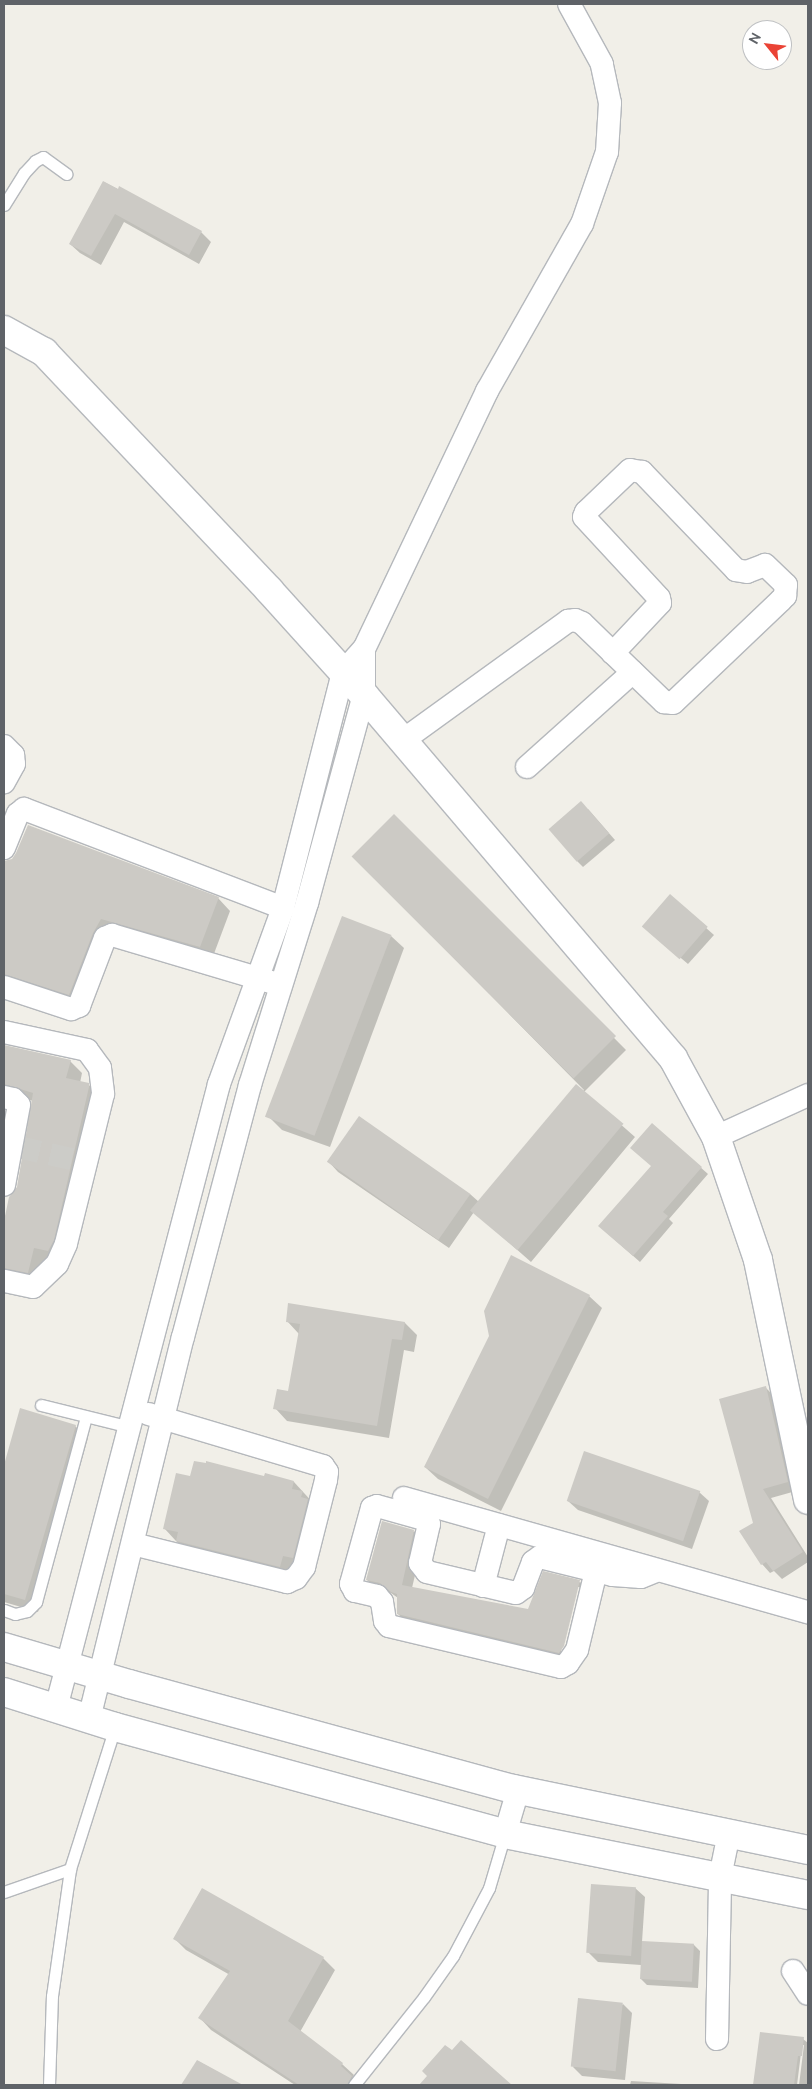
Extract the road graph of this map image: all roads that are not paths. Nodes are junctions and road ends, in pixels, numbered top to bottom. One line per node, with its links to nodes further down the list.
1 (569, 4): 5 (street)
2 (66, 174): 3 (lane)
3 (4, 205)
4 (4, 330): 7 (street)
5 (364, 649): 7 (street); 9 (street)
6 (613, 653): 8 (street); 8 (street); 10 (street)
7 (343, 672): 9 (street); 15 (street)
8 (633, 672): 12 (street)
9 (364, 695): 10 (street); 17 (street)
10 (402, 741): 22 (street)
11 (4, 746): 13 (street)
12 (527, 767)
13 (4, 782)
14 (4, 848): 15 (street)
15 (283, 908): 16 (street)
16 (257, 976): 17 (street); 18 (street); 27 (street)
17 (282, 985): 28 (street)
18 (4, 987)
19 (4, 1032): 24 (street)
20 (808, 1095): 22 (street)
21 (4, 1097): 23 (street)
22 (716, 1137): 30 (street)
23 (4, 1185)
24 (4, 1281)
25 (41, 1405): 26 (lane)
26 (86, 1417): 27 (lane); 36 (lane)
27 (132, 1418): 28 (street); 39 (street)
28 (164, 1418): 32 (street); 32 (street)
29 (403, 1498): 31 (street)
30 (808, 1500)
31 (499, 1525): 33 (street); 35 (street)
32 (133, 1544): 40 (street)
33 (658, 1570): 34 (street); 37 (street)
34 (596, 1571): 35 (street); 35 (street)
35 (484, 1586)
36 (4, 1610)
37 (808, 1612)
38 (4, 1647): 39 (street)
39 (67, 1666): 40 (street); 42 (street)
40 (101, 1676): 43 (street); 45 (street)
41 (4, 1692): 42 (street)
42 (56, 1708): 43 (street)
43 (89, 1718): 44 (street)
44 (115, 1727): 47 (street); 49 (lane)
45 (518, 1790): 46 (street); 47 (street)
46 (729, 1833): 48 (street); 50 (street)
47 (505, 1834): 50 (street); 57 (lane)
48 (808, 1850)
49 (70, 1869): 51 (lane); 56 (lane)
50 (720, 1877): 52 (street); 55 (street)
51 (4, 1892)
52 (808, 1895)
53 (793, 1971): 54 (street)
54 (808, 1994)
55 (717, 2039)
56 (49, 2085)
57 (354, 2085)

